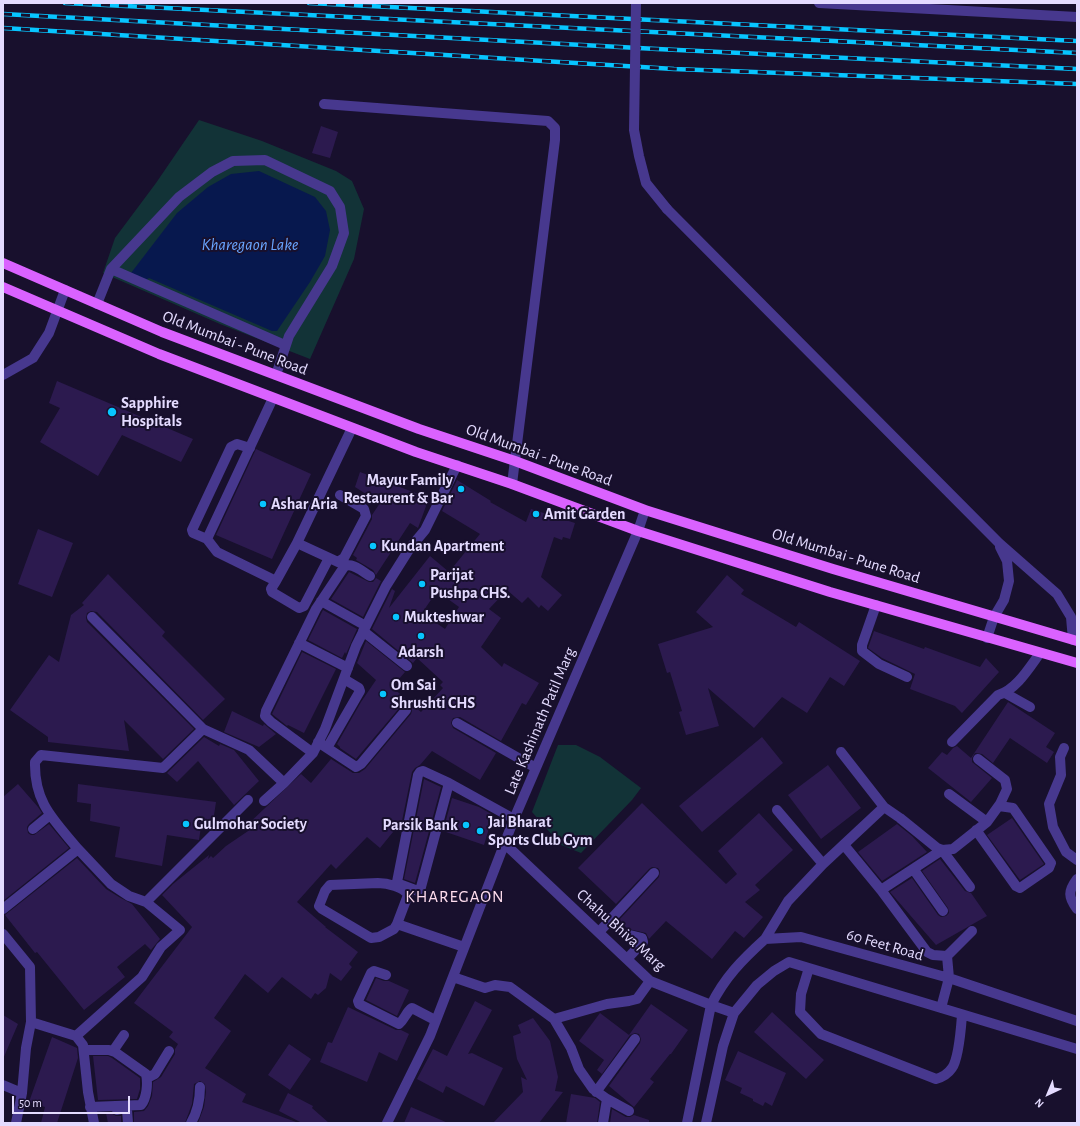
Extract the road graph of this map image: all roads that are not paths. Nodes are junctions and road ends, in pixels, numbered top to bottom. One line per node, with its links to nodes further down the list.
1 (636, 3): 25 (street, bridge)
2 (819, 3): 3 (street)
3 (1077, 17)
4 (324, 104): 17 (street)
5 (3, 263): 8 (main road, Old Mumbai - Pune Road)
6 (112, 269): 9 (street); 11 (street); 11 (street)
7 (3, 288): 10 (main road)
8 (65, 290): 9 (main road, Old Mumbai - Pune Road); 10 (street)
9 (97, 304): 13 (main road, Old Mumbai - Pune Road)
10 (58, 311): 12 (street); 14 (main road)
11 (285, 345): 13 (street)
12 (3, 375)
13 (276, 375): 17 (main road, Old Mumbai - Pune Road)
14 (273, 398): 15 (main road); 16 (street)
15 (352, 428): 18 (main road); 24 (street)
16 (250, 448): 23 (street); 23 (street)
17 (515, 461): 19 (street); 21 (main road, Old Mumbai - Pune Road)
18 (457, 465): 19 (main road); 33 (street)
19 (512, 484): 22 (main road)
20 (340, 496): 26 (street)
21 (645, 510): 22 (street, Late Kashinath Patil Marg); 31 (main road, Old Mumbai - Pune Road)
22 (638, 531): 30 (main road); 54 (street, Late Kashinath Patil Marg)
23 (207, 539): 28 (street)
24 (296, 543): 26 (street); 28 (street)
25 (999, 543): 31 (street); 35 (street)
26 (329, 558): 28 (street)
27 (370, 576): 29 (street)
28 (276, 581)
29 (321, 601): 33 (street); 36 (street)
30 (876, 605): 34 (main road); 41 (street)
31 (994, 617): 34 (street); 35 (main road, Old Mumbai - Pune Road)
32 (92, 618): 47 (street)
33 (365, 629): 39 (street); 40 (street)
34 (987, 638): 37 (main road)
35 (1075, 640)
36 (299, 643): 40 (street); 52 (street)
37 (1040, 654): 38 (main road); 43 (street)
38 (1077, 663)
39 (407, 666)
40 (348, 668): 42 (street)
41 (907, 677)
42 (344, 679): 49 (street); 49 (street)
43 (1005, 693): 44 (street); 48 (street)
44 (1030, 707)
45 (406, 710): 49 (street)
46 (457, 723): 54 (street)
47 (203, 729): 55 (street); 63 (street)
48 (952, 742)
49 (322, 745): 52 (street)
50 (1064, 748): 72 (street)
51 (841, 752): 61 (street)
52 (313, 753): 55 (street)
53 (978, 759): 60 (street)
54 (536, 768): 64 (street, Late Kashinath Patil Marg)
55 (284, 783): 59 (street)
56 (448, 783): 56 (street); 64 (street)
57 (949, 794): 65 (street)
58 (248, 800): 79 (street)
59 (264, 801)
60 (999, 806): 65 (street); 67 (street)
61 (884, 807): 69 (street); 71 (street)
62 (777, 810): 73 (street)
63 (50, 815): 66 (street); 70 (street)
64 (514, 819): 68 (street, Late Kashinath Patil Marg)
65 (987, 822): 67 (street)
66 (33, 829)
67 (976, 830): 71 (street)
68 (504, 843): 85 (street, Chahu Bhiva Marg); 89 (street, Late Kashinath Patil Marg)
69 (844, 845): 73 (street); 78 (street)
70 (78, 849): 79 (street); 80 (street)
71 (942, 850): 74 (street); 77 (street)
72 (1077, 860)
73 (823, 864): 88 (street)
74 (914, 870): 78 (street); 82 (street)
75 (654, 873): 85 (street)
76 (1077, 879): 81 (street)
77 (970, 887)
78 (881, 890): 90 (street)
79 (146, 902): 106 (street)
80 (3, 909)
81 (1077, 909)
82 (943, 911)
83 (398, 924): 83 (street); 89 (street)
84 (972, 931): 90 (street)
85 (598, 932): 91 (street, Chahu Bhiva Marg)
86 (3, 934): 104 (street)
87 (630, 935): 91 (street)
88 (765, 939): 95 (street, 60 Feet Road); 97 (street)
89 (464, 947): 94 (street, Late Kashinath Patil Marg)
90 (947, 956): 95 (street)
91 (627, 959): 96 (street, Chahu Bhiva Marg)
92 (809, 968): 98 (street); 99 (street); 100 (street)
93 (386, 976): 102 (street)
94 (453, 977): 101 (street); 102 (street, Late Kashinath Patil Marg)
95 (949, 978): 98 (street); 103 (street, 60 Feet Road)
96 (650, 981): 97 (street, Chahu Bhiva Marg); 101 (street)
97 (711, 1005): 99 (street, Chahu Bhiva Marg); 127 (street)
98 (941, 1008): 100 (street)
99 (734, 1012): 128 (street)
100 (962, 1015): 108 (street)
101 (554, 1019): 115 (street)
102 (435, 1020): 125 (street, Late Kashinath Patil Marg)
103 (1077, 1021)
104 (31, 1022): 106 (street); 116 (street)
105 (124, 1035): 111 (street)
106 (76, 1036): 109 (street)
107 (635, 1039): 115 (street)
108 (1077, 1049)
109 (84, 1050): 111 (street); 118 (street)
110 (169, 1050): 112 (street)
111 (113, 1051): 112 (street)
112 (147, 1078): 118 (street)
113 (3, 1085): 116 (street)
114 (200, 1087): 124 (street)
115 (596, 1092): 117 (street)
116 (22, 1093): 121 (street)
117 (607, 1099): 120 (street); 126 (street)
118 (90, 1106): 122 (street)
119 (108, 1111): 123 (street)
120 (629, 1111)
121 (16, 1123)
122 (94, 1123)
123 (128, 1123)
124 (191, 1123)
125 (387, 1123)
126 (603, 1123)
127 (687, 1123)
128 (706, 1123)

